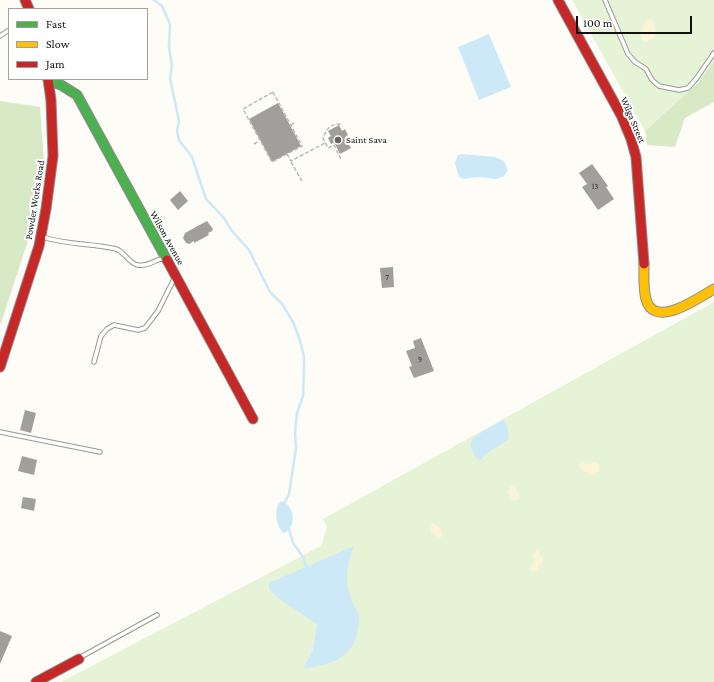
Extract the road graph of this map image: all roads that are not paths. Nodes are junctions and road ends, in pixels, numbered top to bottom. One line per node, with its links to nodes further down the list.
1 (558, 0): 8 (street, Wilga Street)
2 (605, 0): 3 (lane)
3 (714, 53)
4 (48, 80): 5 (street, Powder Works Road); 6 (street, Wilson Avenue)
5 (41, 236): 6 (lane); 10 (street, Powder Works Road)
6 (166, 258): 7 (street, Wilson Avenue)
7 (176, 276): 9 (lane); 11 (street, Wilson Avenue)
8 (714, 289)
9 (94, 362)
10 (0, 367)
11 (253, 419)
12 (0, 432): 13 (lane)
13 (100, 452)
14 (157, 615): 15 (lane)
15 (79, 659): 16 (street)
16 (36, 682)

